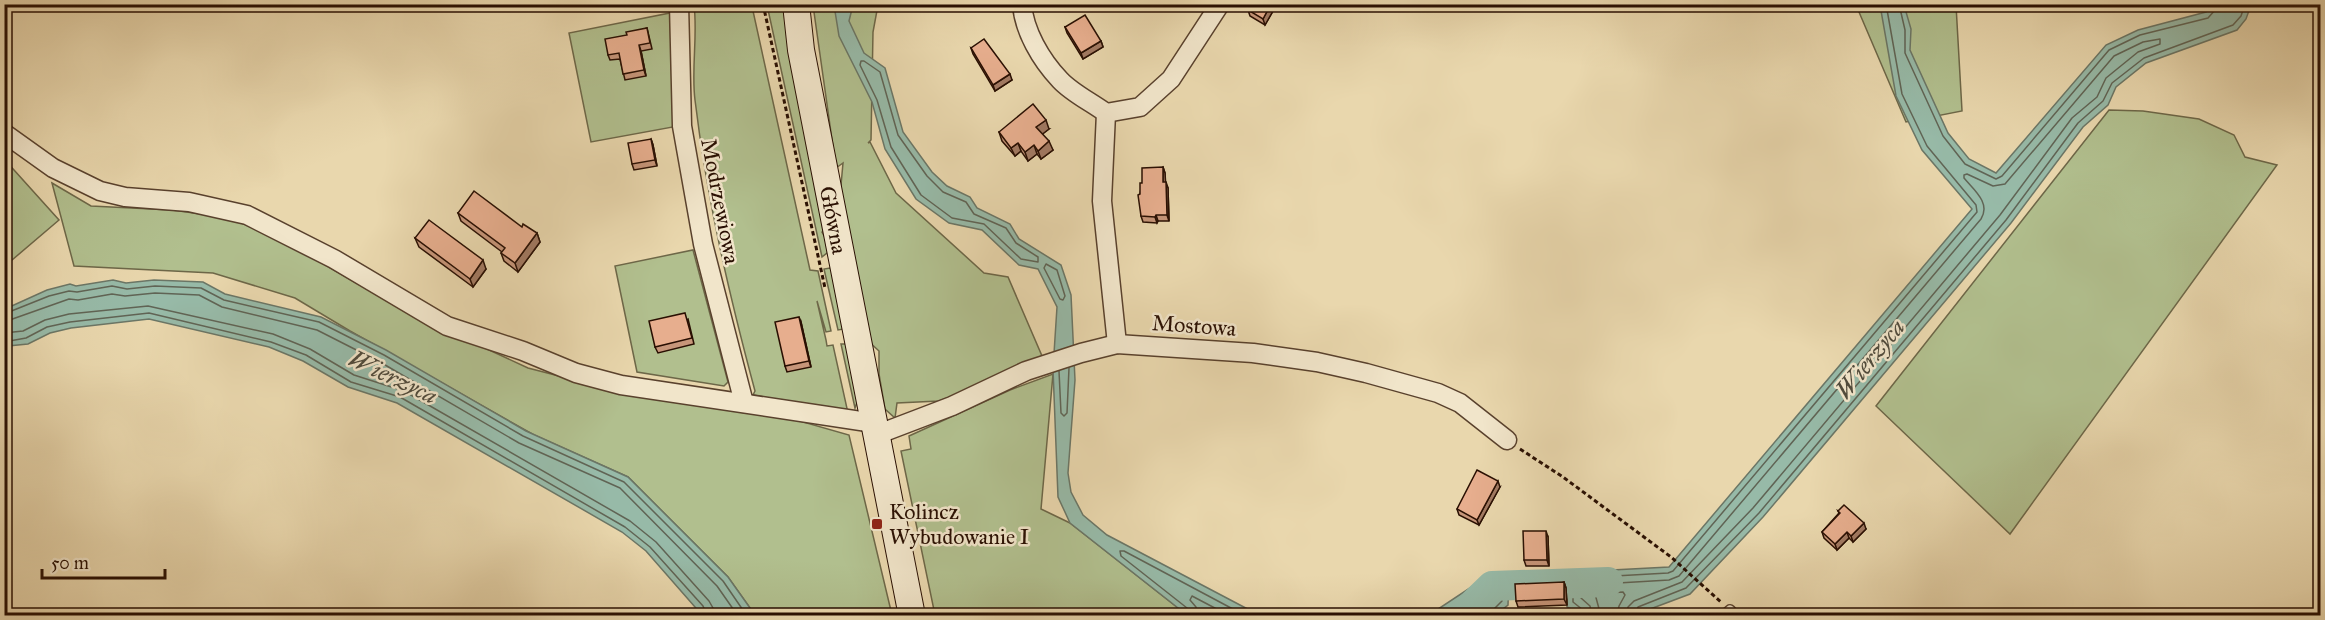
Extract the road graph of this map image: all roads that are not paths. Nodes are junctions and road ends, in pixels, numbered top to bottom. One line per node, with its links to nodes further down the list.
1 (679, 4): 8 (street, Modrzewiowa)
2 (796, 4): 9 (street, Główna)
3 (1022, 4): 5 (street)
4 (1220, 4): 5 (street)
5 (1106, 113): 7 (street)
6 (4, 133): 8 (street)
7 (1117, 344): 9 (street, Mostowa); 10 (street, Mostowa)
8 (744, 403): 9 (street)
9 (875, 429): 11 (street, Główna)
10 (1507, 440)
11 (912, 615)

